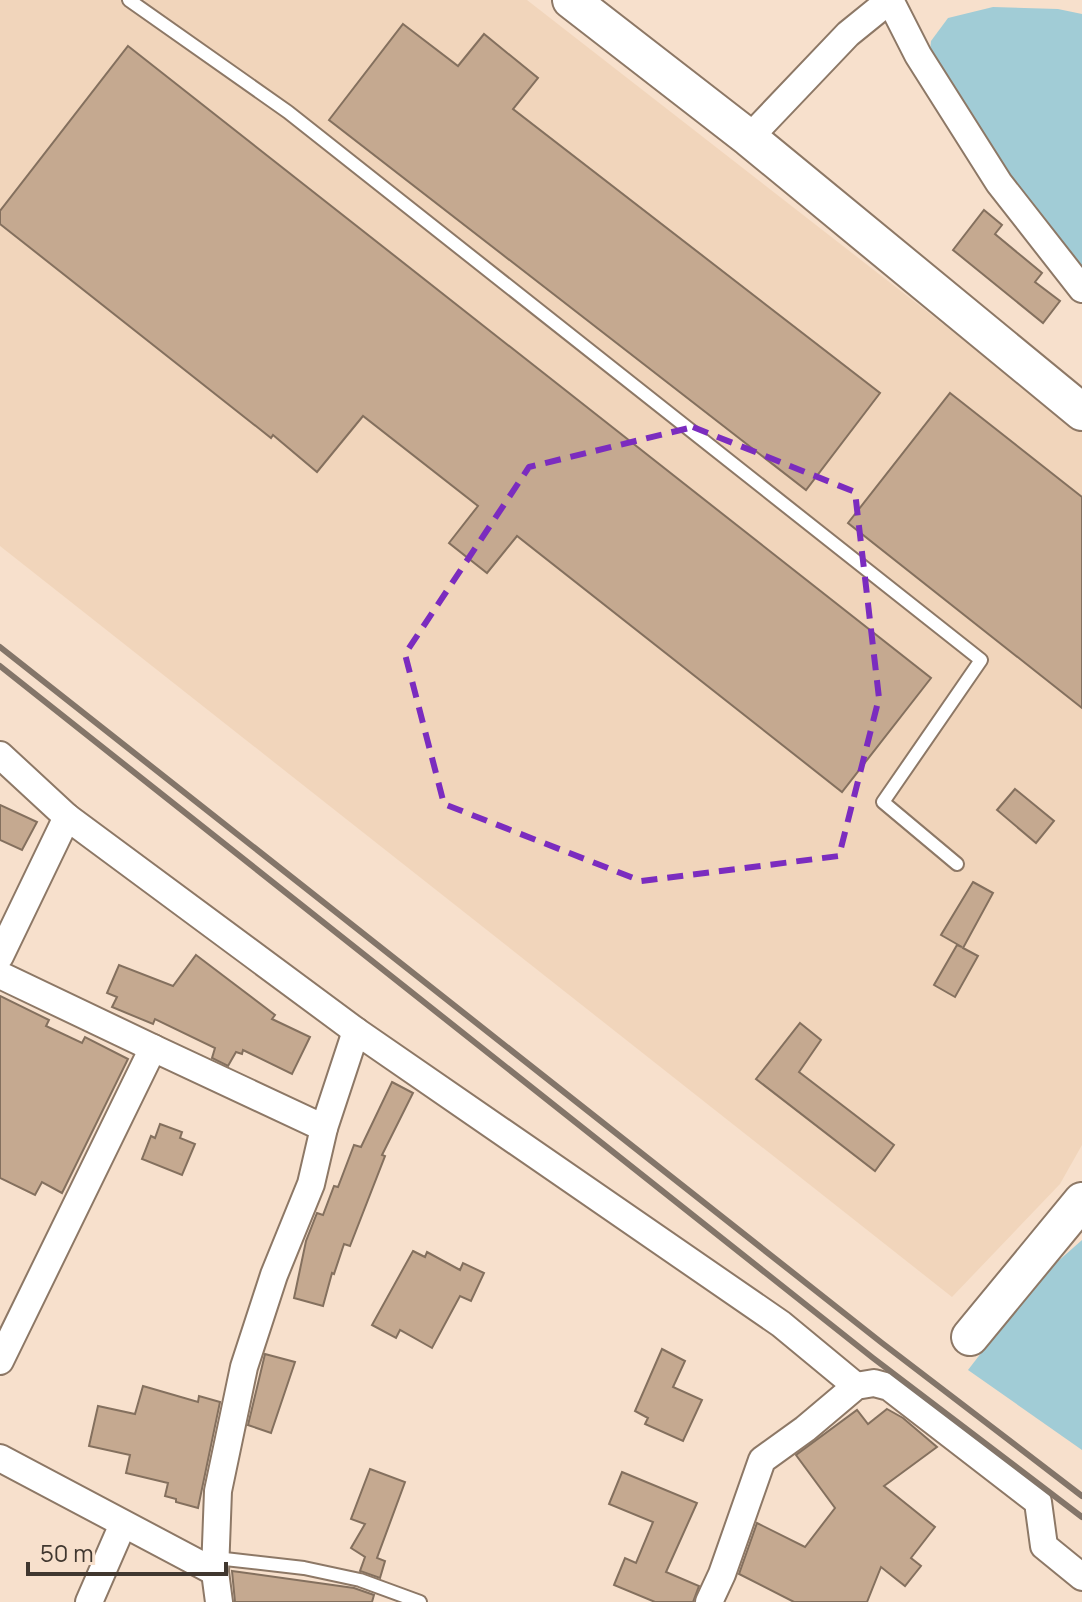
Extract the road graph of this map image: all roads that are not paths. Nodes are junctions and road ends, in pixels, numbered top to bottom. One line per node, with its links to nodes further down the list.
1 (129, 0): 9 (lane)
2 (571, 0): 4 (street)
3 (890, 0): 4 (street); 5 (street)
4 (749, 138): 6 (street)
5 (1082, 289)
6 (1082, 412)
7 (0, 755): 8 (street)
8 (67, 817): 10 (street); 12 (street)
9 (957, 864)
10 (0, 956)
11 (0, 975): 13 (street)
12 (356, 1031): 14 (street); 18 (street)
13 (153, 1048): 14 (street); 17 (street)
14 (324, 1128): 21 (street)
15 (1082, 1201): 16 (street)
16 (970, 1337)
17 (0, 1361)
18 (856, 1386): 22 (street); 26 (street)
19 (0, 1458): 20 (street)
20 (123, 1524): 21 (street); 23 (street)
21 (215, 1565): 24 (street); 25 (lane)
22 (1082, 1577)
23 (89, 1602)
24 (219, 1602)
25 (420, 1602)
26 (709, 1602)

